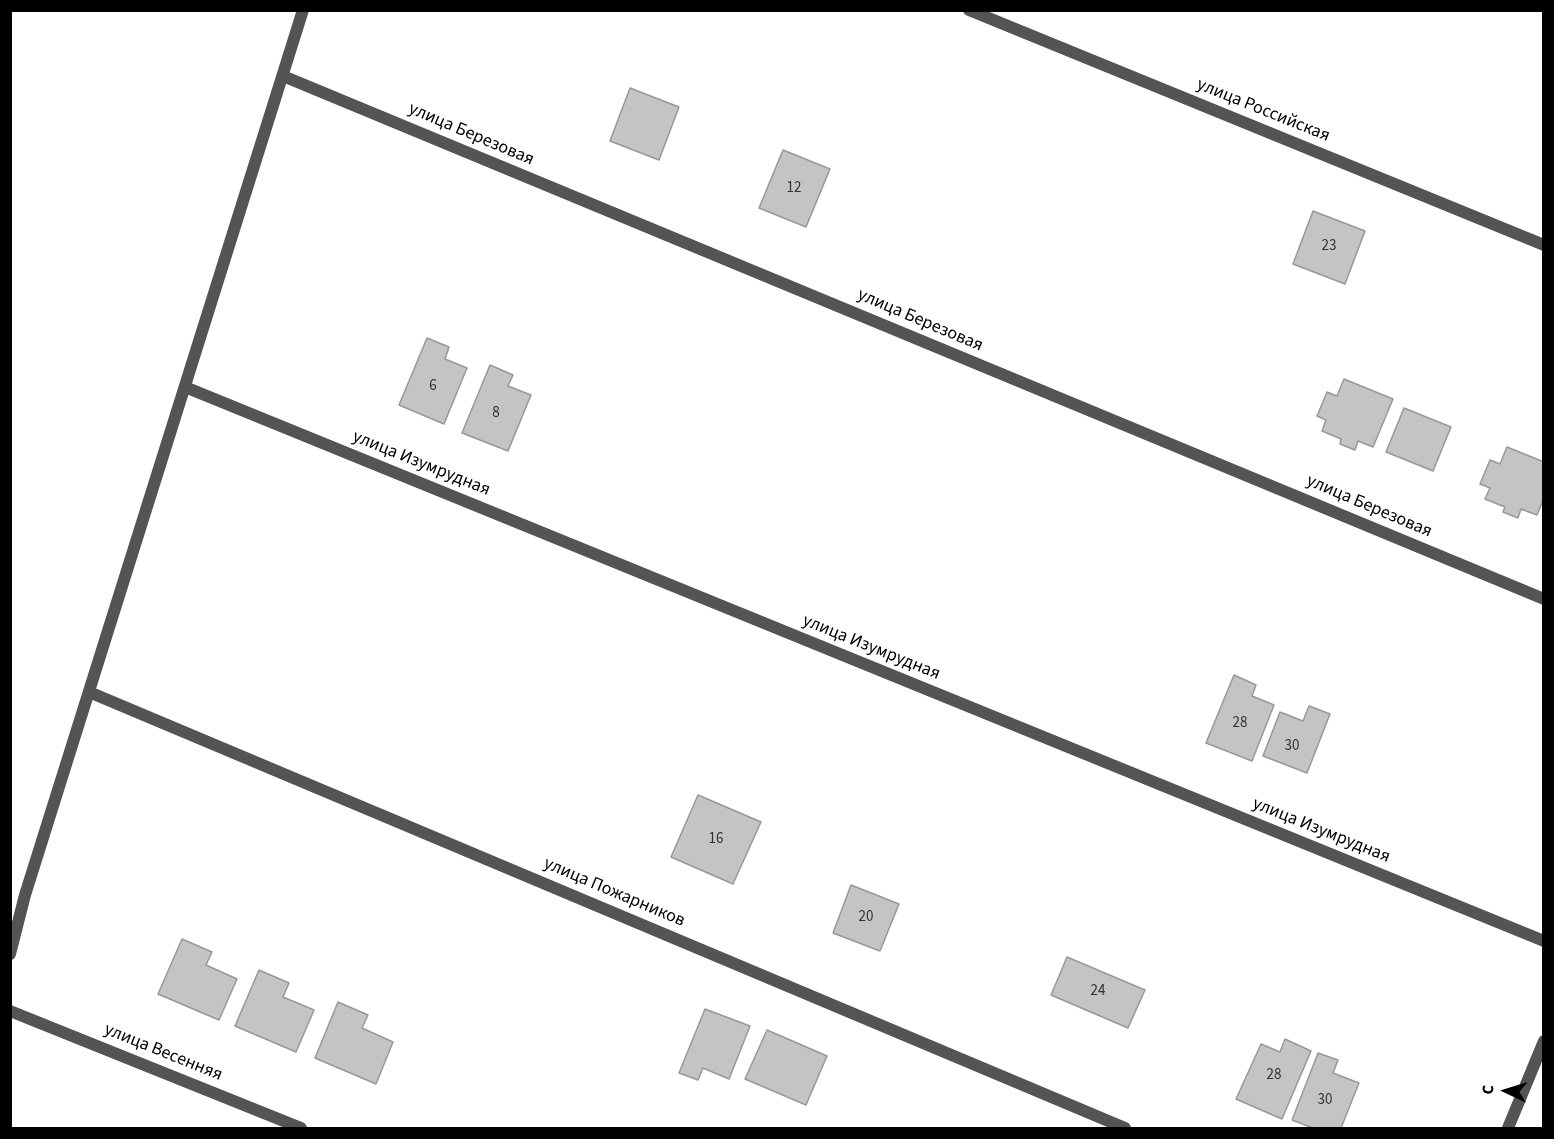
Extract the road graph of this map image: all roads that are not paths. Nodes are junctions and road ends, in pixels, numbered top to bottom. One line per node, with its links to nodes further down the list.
1 (303, 10): 3 (street)
2 (969, 10): 4 (street, улица Российская)
3 (283, 76): 5 (street); 6 (street, улица Березовая)
4 (1544, 245)
5 (185, 387): 7 (street); 8 (street, улица Изумрудная)
6 (1544, 599)
7 (89, 692): 9 (street); 13 (street, улица Пожарников)
8 (1544, 941)
9 (10, 954)
10 (10, 1011): 12 (street, улица Весенняя)
11 (1544, 1041): 14 (street)
12 (301, 1128)
13 (1125, 1128)
14 (1508, 1128)

